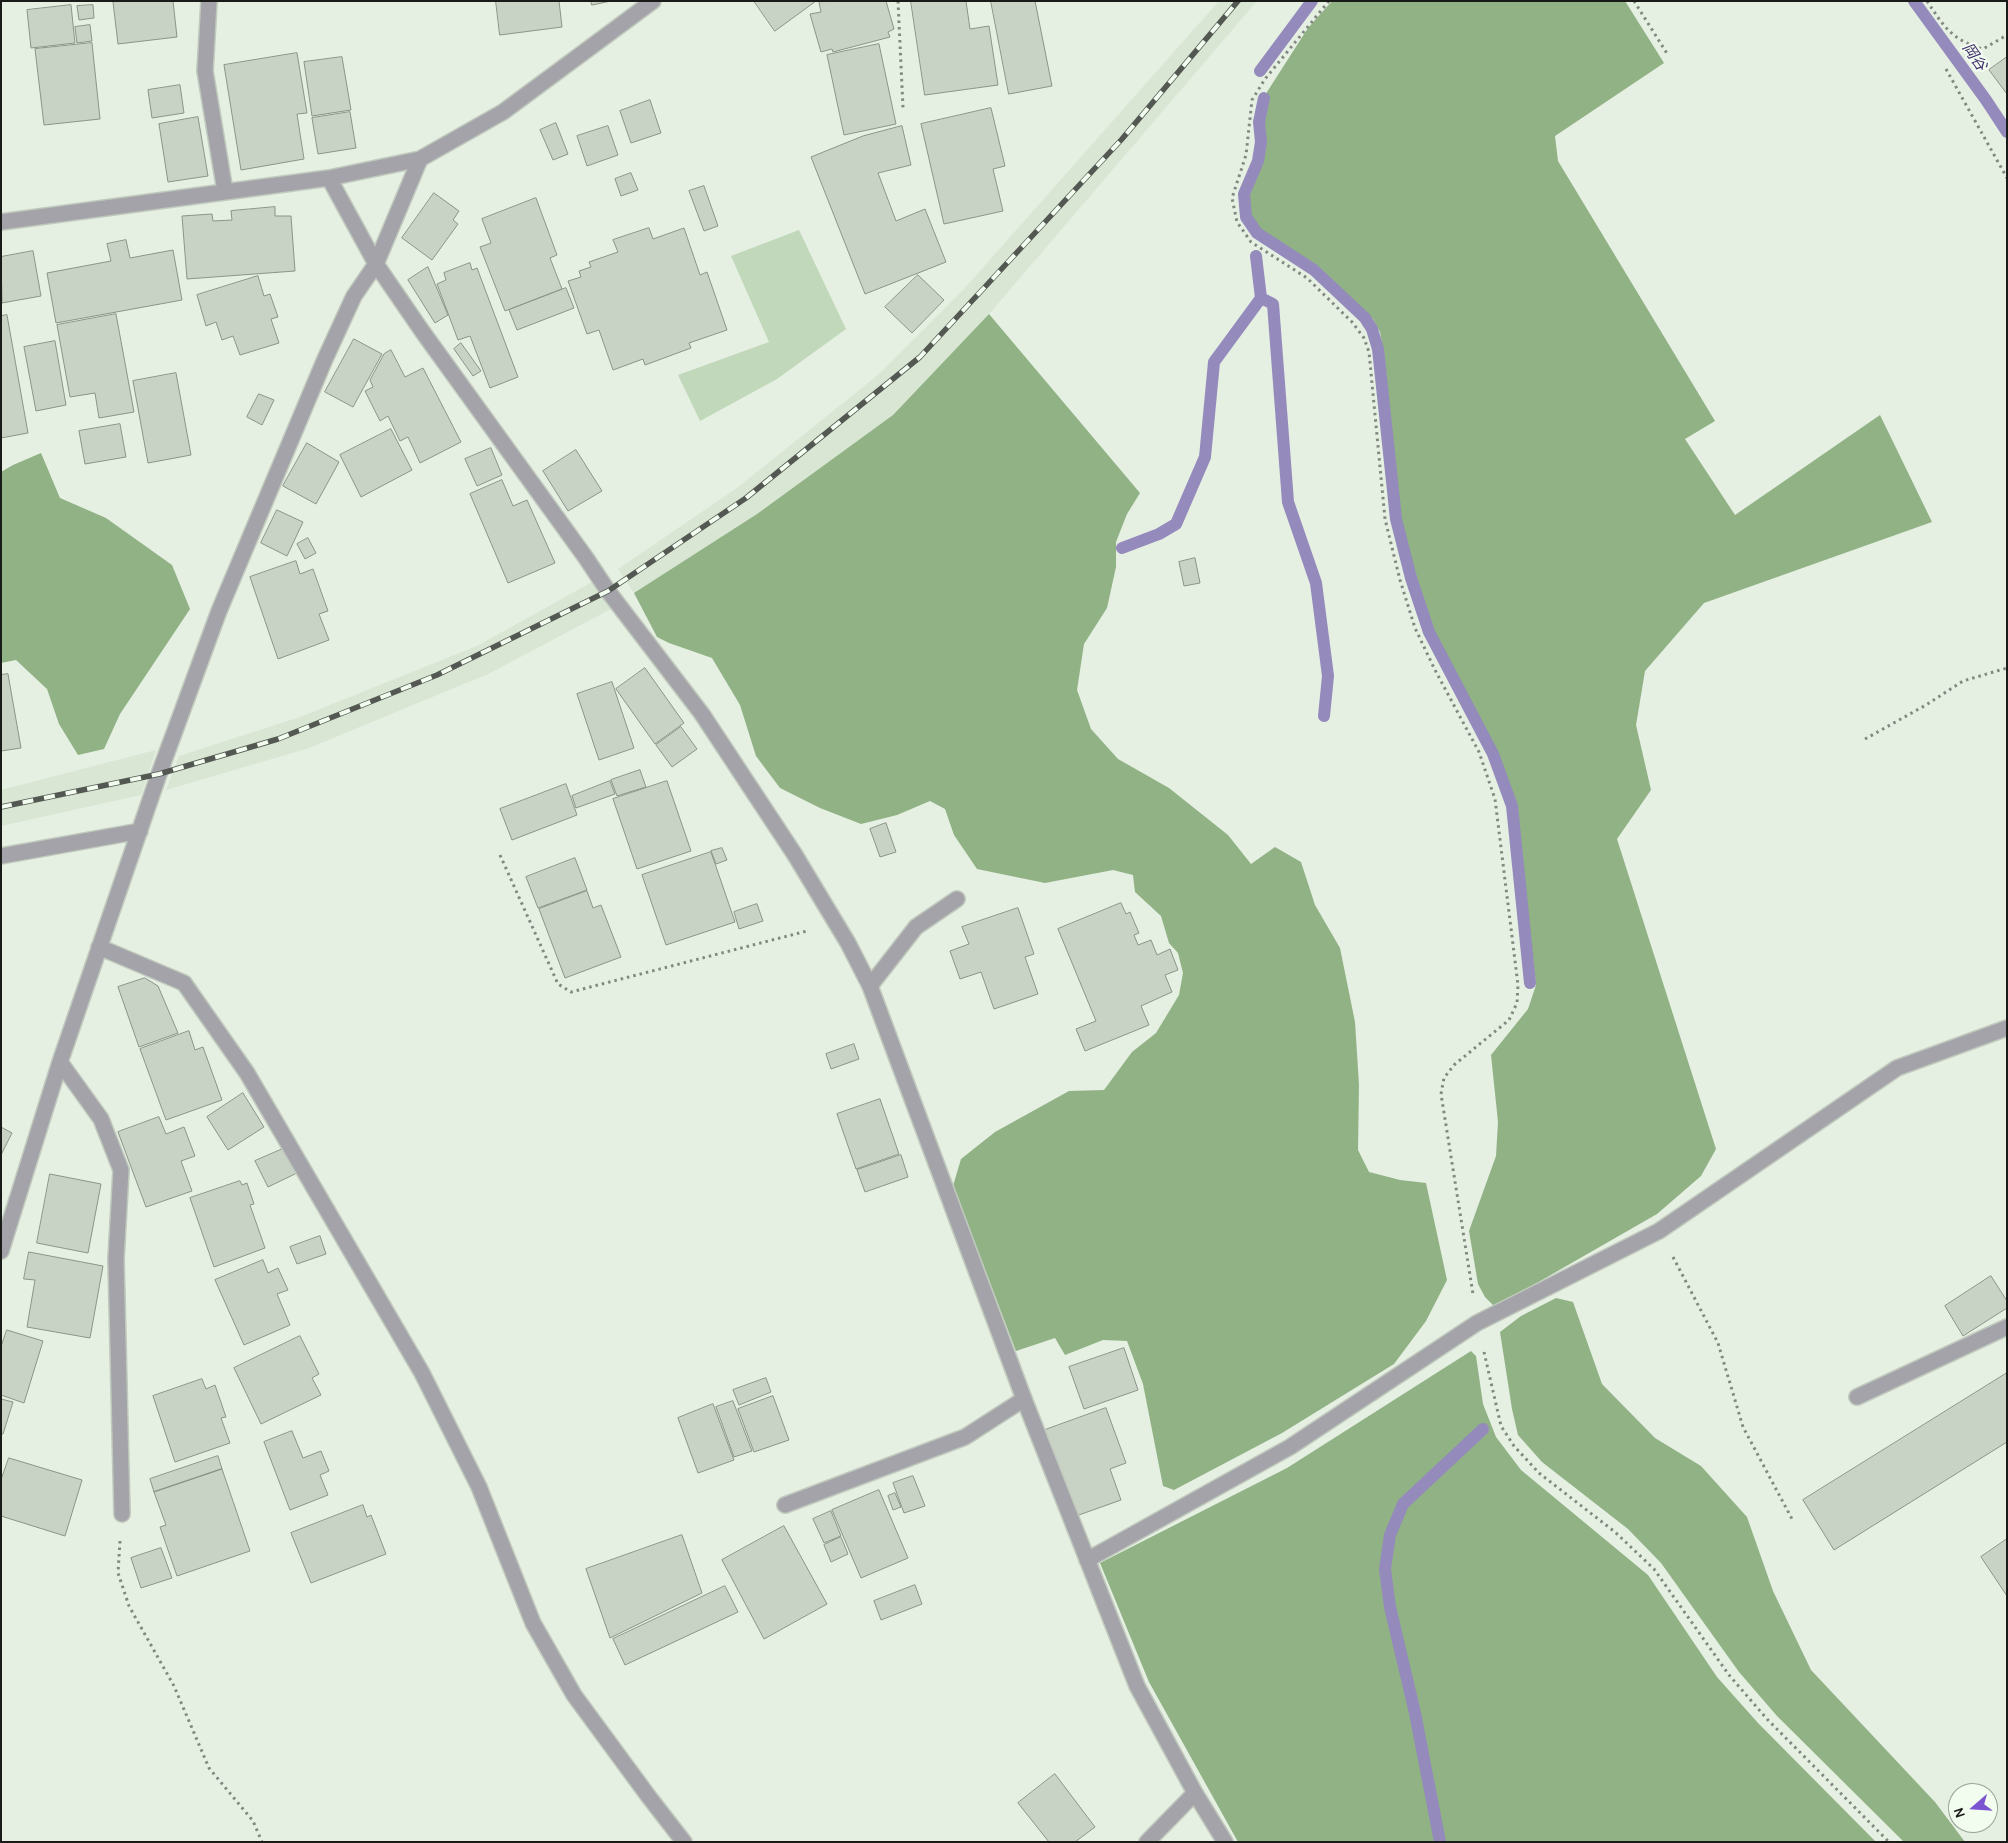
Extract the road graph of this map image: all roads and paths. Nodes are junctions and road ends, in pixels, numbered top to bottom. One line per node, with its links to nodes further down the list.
1 (209, 1): 14 (street)
2 (653, 1): 11 (street)
3 (898, 1): 10 (path)
4 (1328, 1): 30 (path)
5 (1634, 1): 8 (path)
6 (1927, 1): 7 (path)
7 (2007, 35)
8 (1668, 55)
9 (1946, 69): 13 (path)
10 (903, 108)
11 (420, 159): 12 (street); 16 (street)
12 (329, 178): 14 (street); 16 (street)
13 (2007, 178)
14 (225, 191): 15 (street)
15 (1, 222)
16 (376, 264): 19 (street); 23 (street)
17 (2007, 668): 18 (path)
18 (1865, 739)
19 (140, 831): 21 (street); 24 (street)
20 (500, 855): 23 (path)
21 (1, 856)
22 (957, 898): 25 (street)
23 (836, 923): 25 (street)
24 (99, 947): 27 (street); 40 (street)
25 (870, 986): 33 (street)
26 (2007, 1028): 28 (street)
27 (60, 1062): 29 (street); 35 (street)
28 (1659, 1231): 30 (street); 36 (path)
29 (1, 1251)
30 (1477, 1323): 37 (street); 43 (path)
31 (2007, 1327): 32 (street)
32 (1857, 1397)
33 (1024, 1399): 34 (street); 37 (street)
34 (785, 1505)
35 (122, 1514): 39 (path)
36 (1792, 1519)
37 (1087, 1560): 38 (street)
38 (1195, 1793): 41 (street); 42 (street)
39 (262, 1842)
40 (684, 1842)
41 (1147, 1842)
42 (1224, 1842)
43 (1889, 1842)

